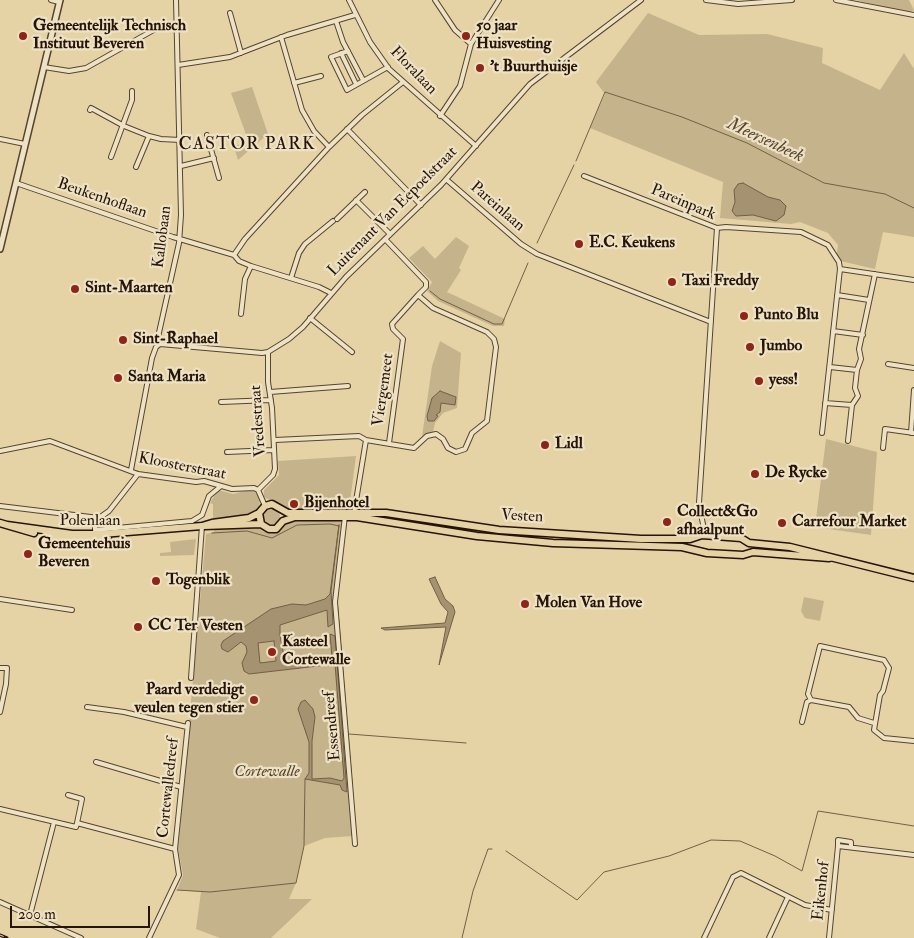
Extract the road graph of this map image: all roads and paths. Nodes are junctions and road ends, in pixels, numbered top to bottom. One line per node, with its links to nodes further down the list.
1 (51, 0): 9 (street)
2 (176, 0): 15 (street, Kallobaan)
3 (350, 0): 12 (street, Floralaan)
4 (435, 0): 17 (street)
5 (499, 0): 17 (street)
6 (706, 0): 7 (street)
7 (792, 0)
8 (836, 0): 13 (street)
9 (60, 1): 22 (street)
10 (639, 1): 39 (street, Luitenant Van Eepoelstraat)
11 (230, 13): 19 (street)
12 (355, 15): 14 (street); 23 (street, Floralaan)
13 (914, 15)
14 (336, 21): 16 (street); 18 (street)
15 (177, 24): 21 (street, Kallobaan); 22 (street)
16 (281, 38): 19 (street); 27 (street)
17 (471, 44): 31 (street)
18 (348, 51): 20 (street); 25 (street)
19 (240, 53): 21 (street)
20 (341, 54): 28 (street); 28 (street)
21 (178, 65): 37 (street, Kallobaan)
22 (44, 67): 38 (street)
23 (388, 67): 25 (street); 26 (street, Floralaan)
24 (321, 76): 27 (street)
25 (363, 80): 28 (street)
26 (402, 82): 31 (street, Floralaan); 33 (street)
27 (294, 83): 40 (street)
28 (356, 84)
29 (132, 91): 32 (street)
30 (90, 110): 32 (street)
31 (440, 116): 39 (street, Floralaan)
32 (124, 126): 35 (street); 41 (street)
33 (347, 129): 40 (street); 51 (street)
34 (207, 135): 42 (street)
35 (149, 136): 37 (street); 44 (street)
36 (0, 138): 38 (street)
37 (180, 140): 43 (street, Kallobaan)
38 (26, 144): 48 (street)
39 (476, 146): 47 (street, Luitenant Van Eepoelstraat)
40 (329, 147): 59 (street)
41 (111, 157)
42 (214, 158): 43 (street); 46 (street)
43 (181, 166): 56 (street, Kallobaan)
44 (136, 167)
45 (584, 176): 54 (street, Pareinpark)
46 (219, 178)
47 (447, 180): 51 (street, Luitenant Van Eepoelstraat); 71 (street, Pareinlaan)
48 (16, 183): 56 (street, Beukenhoflaan); 58 (street)
49 (365, 192): 50 (street)
50 (356, 200): 52 (street); 55 (street)
51 (421, 205): 55 (street, Luitenant Van Eepoelstraat)
52 (337, 218)
53 (333, 222): 63 (street)
54 (717, 228): 61 (street); 71 (street, Pareinpark)
55 (390, 234): 57 (street, Luitenant Van Eepoelstraat)
56 (179, 238): 59 (street, Beukenhoflaan); 74 (street, Kallobaan)
57 (386, 239): 65 (street, Luitenant Van Eepoelstraat); 66 (street)
58 (0, 249)
59 (234, 254): 60 (street, Beukenhoflaan)
60 (251, 266): 63 (street, Beukenhoflaan); 69 (street)
61 (840, 269): 62 (street); 67 (street)
62 (875, 274): 64 (street); 68 (street)
63 (291, 278): 65 (street, Beukenhoflaan)
64 (914, 280)
65 (331, 293): 70 (street, Luitenant Van Eepoelstraat)
66 (418, 295): 97 (street, Viergemeet); 97 (street, Viergemeet)
67 (837, 295): 68 (street); 72 (street)
68 (869, 300): 73 (street)
69 (241, 314)
70 (310, 318): 75 (street, Luitenant Van Eepoelstraat); 76 (street)
71 (711, 322): 89 (street, Pareinpark)
72 (833, 331): 73 (street); 78 (street)
73 (863, 335): 80 (street)
74 (160, 344): 75 (street); 102 (street, Kallobaan)
75 (268, 352): 83 (street, Vredestraat)
76 (352, 352)
77 (888, 364): 79 (street)
78 (830, 367): 80 (street); 86 (street)
79 (914, 368)
80 (857, 370): 87 (street)
81 (348, 386): 83 (street)
82 (914, 390): 91 (street)
83 (270, 392): 84 (street, Vredestraat)
84 (271, 400): 85 (street); 92 (street, Vredestraat)
85 (221, 402)
86 (826, 402): 87 (street); 90 (street)
87 (852, 405): 95 (street)
88 (698, 418): 89 (street)
89 (704, 418): 96 (street, Pareinpark)
90 (822, 433)
91 (913, 433): 98 (street)
92 (274, 440): 93 (street, Viergemeet); 99 (street, Vredestraat)
93 (366, 440): 97 (street, Viergemeet); 112 (street, Viergemeet)
94 (696, 441): 96 (street)
95 (848, 441)
96 (703, 442): 106 (street, Pareinpark)
97 (389, 443)
98 (883, 448)
99 (273, 450): 101 (street); 107 (street, Vredestraat)
100 (0, 451): 102 (street, Kloosterstraat)
101 (227, 452)
102 (132, 470): 103 (street, Kloosterstraat)
103 (138, 474): 104 (street, Kloosterstraat); 114 (street)
104 (221, 486): 107 (street, Kloosterstraat); 114 (street, Polenlaan)
105 (693, 487): 106 (street)
106 (700, 487): 119 (street, Pareinpark)
107 (258, 490): 109 (street)
108 (0, 506): 114 (street)
109 (265, 506): 110 (main road); 111 (main road)
110 (282, 511): 112 (main road, Vesten); 115 (main road)
111 (259, 513): 117 (main road); 118 (main road, Polenlaan)
112 (354, 513): 120 (main road, Vesten)
113 (345, 516): 115 (main road, Vesten); 122 (main road, Vesten); 144 (street, Essendreef)
114 (95, 518)
115 (284, 521): 117 (main road)
116 (0, 523): 118 (main road, Polenlaan)
117 (260, 524): 118 (main road)
118 (202, 526): 131 (street)
119 (706, 535): 120 (main road, Vesten); 121 (main road, Vesten)
120 (690, 539): 122 (main road)
121 (749, 543): 123 (main road, Vesten); 124 (main road)
122 (691, 549): 124 (main road, Vesten)
123 (796, 549): 125 (main road); 126 (main road, Vesten)
124 (747, 553): 125 (main road, Vesten)
125 (791, 555): 126 (main road, Vesten)
126 (829, 558): 127 (main road)
127 (914, 578)
128 (0, 599): 129 (street)
129 (72, 610)
130 (0, 668): 134 (street)
131 (191, 678)
132 (811, 700): 135 (street); 136 (street); 136 (street)
133 (87, 707): 139 (street, Cortewalledreef)
134 (0, 712)
135 (802, 722)
136 (874, 723): 137 (street)
137 (914, 741)
138 (96, 762): 139 (street)
139 (182, 787): 145 (street, Cortewalledreef)
140 (68, 795): 143 (street)
141 (0, 809): 142 (street)
142 (54, 822): 143 (street); 150 (street)
143 (77, 823): 145 (street)
144 (355, 844)
145 (175, 849): 152 (street, Cortewalledreef)
146 (914, 856): 149 (street, Eikenhof)
147 (788, 897): 149 (street); 153 (street); 154 (street)
148 (0, 902): 150 (street)
149 (832, 910): 155 (street, Eikenhof)
150 (30, 915): 151 (street)
151 (81, 938)
152 (149, 938)
153 (704, 938)
154 (768, 938)
155 (829, 938)

